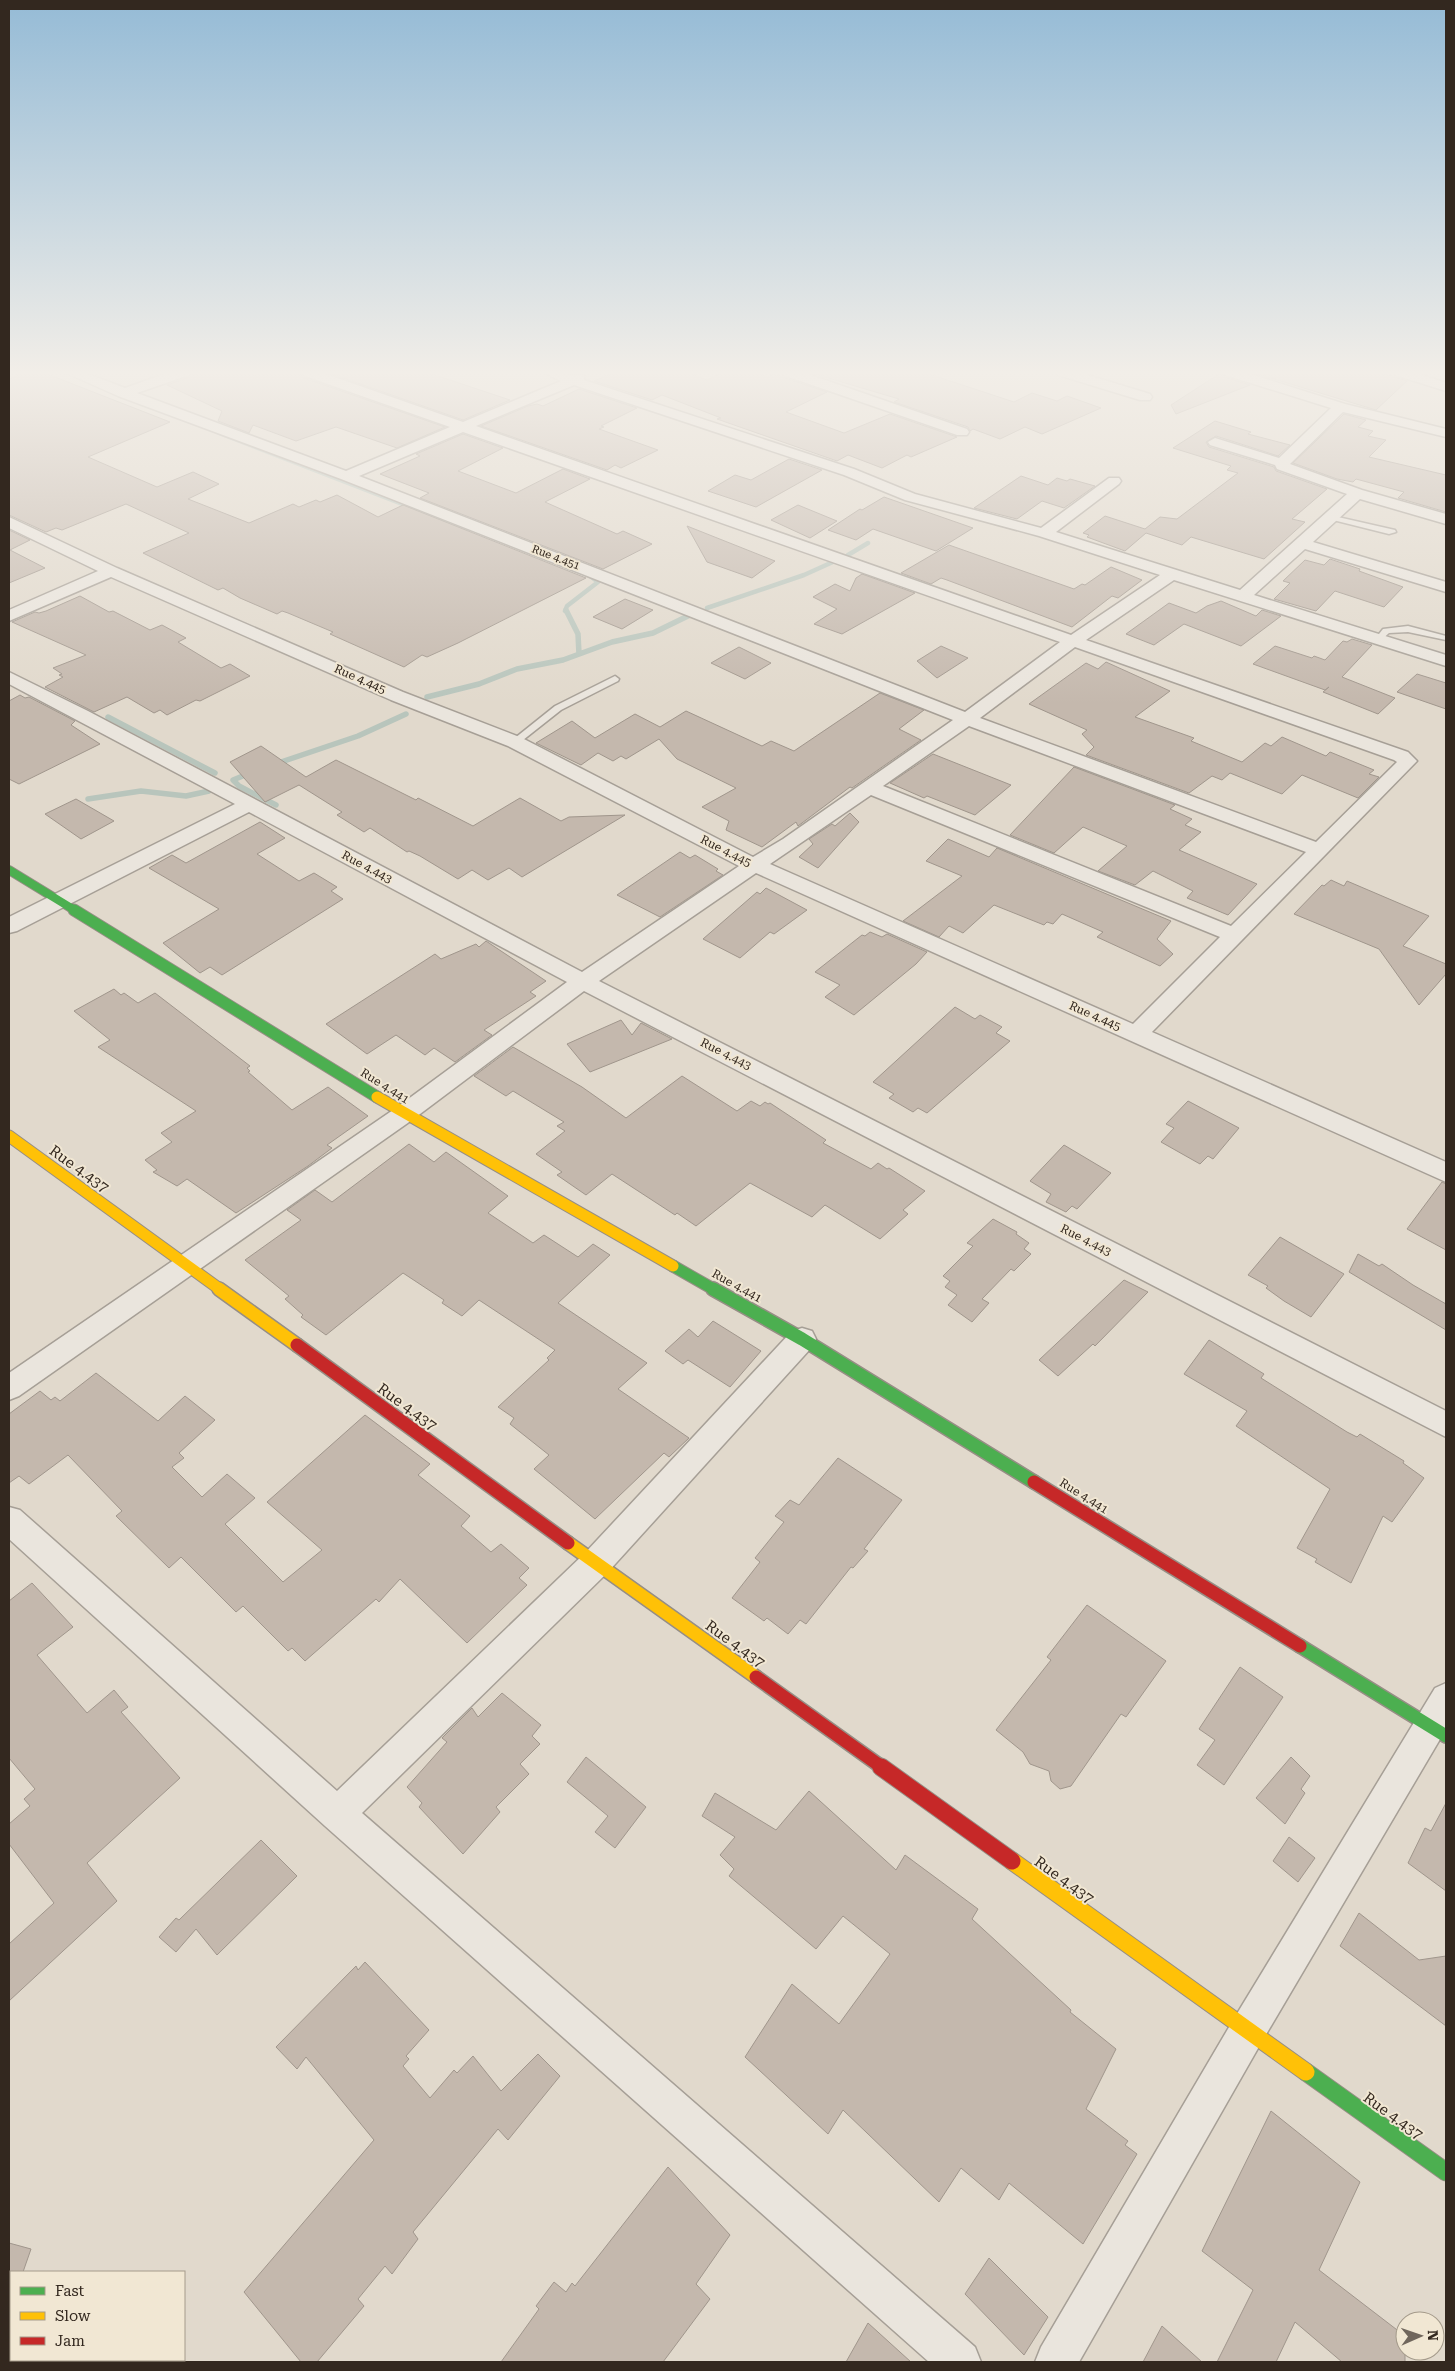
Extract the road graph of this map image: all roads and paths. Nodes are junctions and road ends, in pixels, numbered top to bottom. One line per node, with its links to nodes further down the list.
1 (363, 483): 24 (street, Rue 4.451)
2 (624, 483): 20 (street)
3 (876, 483): 11 (street)
4 (1112, 483): 11 (street)
5 (1327, 483): 6 (street)
6 (1357, 493): 7 (street); 8 (street)
7 (1332, 517): 10 (lane); 12 (street)
8 (1446, 519)
9 (9, 522): 13 (street, Rue 4.445)
10 (1392, 532)
11 (1044, 533): 14 (street)
12 (1301, 543): 15 (street); 16 (street)
13 (111, 571): 17 (street); 25 (street, Rue 4.445)
14 (1172, 574): 16 (street); 20 (street)
15 (1446, 587)
16 (1243, 596): 19 (street)
17 (9, 616)
18 (1446, 638): 19 (lane)
19 (1379, 639): 21 (street)
20 (1073, 641): 24 (street); 28 (street)
21 (1446, 661)
22 (9, 677): 27 (street, Rue 4.443)
23 (615, 679): 25 (lane)
24 (967, 719): 26 (street); 28 (street, Rue 4.451)
25 (515, 742): 29 (street, Rue 4.445)
26 (868, 787): 29 (street); 33 (street)
27 (248, 805): 31 (street); 34 (street, Rue 4.443)
28 (1320, 850): 33 (street)
29 (754, 865): 34 (street); 35 (street, Rue 4.445)
30 (9, 870): 31 (street, Rue 4.441)
31 (58, 900): 32 (street); 36 (street, Rue 4.441)
32 (9, 926)
33 (1235, 935): 35 (street)
34 (583, 981): 36 (street); 42 (street, Rue 4.443)
35 (1136, 1034): 38 (street, Rue 4.445)
36 (404, 1114): 39 (street); 40 (street, Rue 4.441)
37 (9, 1136): 39 (street, Rue 4.437)
38 (1446, 1173)
39 (188, 1266): 41 (street); 44 (street, Rue 4.437)
40 (802, 1339): 44 (street); 45 (street, Rue 4.441)
41 (9, 1388)
42 (1446, 1425)
43 (9, 1520): 46 (street)
44 (596, 1563): 46 (street); 47 (street, Rue 4.437)
45 (1441, 1720): 47 (street)
46 (337, 1814): 49 (street)
47 (1248, 2030): 48 (street, Rue 4.437); 50 (street)
48 (1446, 2172)
49 (960, 2362)
50 (1056, 2362)

